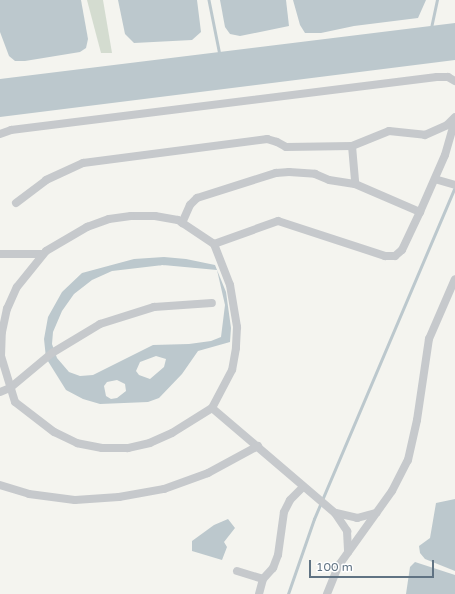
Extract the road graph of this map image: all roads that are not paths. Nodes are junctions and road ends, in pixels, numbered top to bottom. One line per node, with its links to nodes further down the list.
1 (455, 81): 5 (street)
2 (455, 116): 4 (street)
3 (455, 121): 7 (street)
4 (431, 133): 6 (street); 7 (street)
5 (0, 134)
6 (352, 146): 9 (street); 11 (street)
7 (445, 152): 12 (street)
8 (438, 180): 10 (street)
9 (355, 184): 12 (street); 13 (street)
10 (455, 185)
11 (16, 203)
12 (420, 212): 14 (street)
13 (182, 222): 14 (street); 16 (street)
14 (214, 244): 21 (street)
15 (0, 254): 16 (street)
16 (42, 254): 19 (street)
17 (455, 280): 26 (street)
18 (212, 303): 19 (street)
19 (10, 388): 20 (street); 21 (street)
20 (0, 392)
21 (212, 408): 22 (street)
22 (258, 446): 23 (street); 24 (street)
23 (0, 485)
24 (303, 487): 25 (street); 29 (street)
25 (335, 512): 26 (street); 27 (street)
26 (377, 512): 27 (street)
27 (348, 552): 31 (street)
28 (237, 571): 29 (street)
29 (263, 579): 30 (street)
30 (259, 594)
31 (327, 594)

